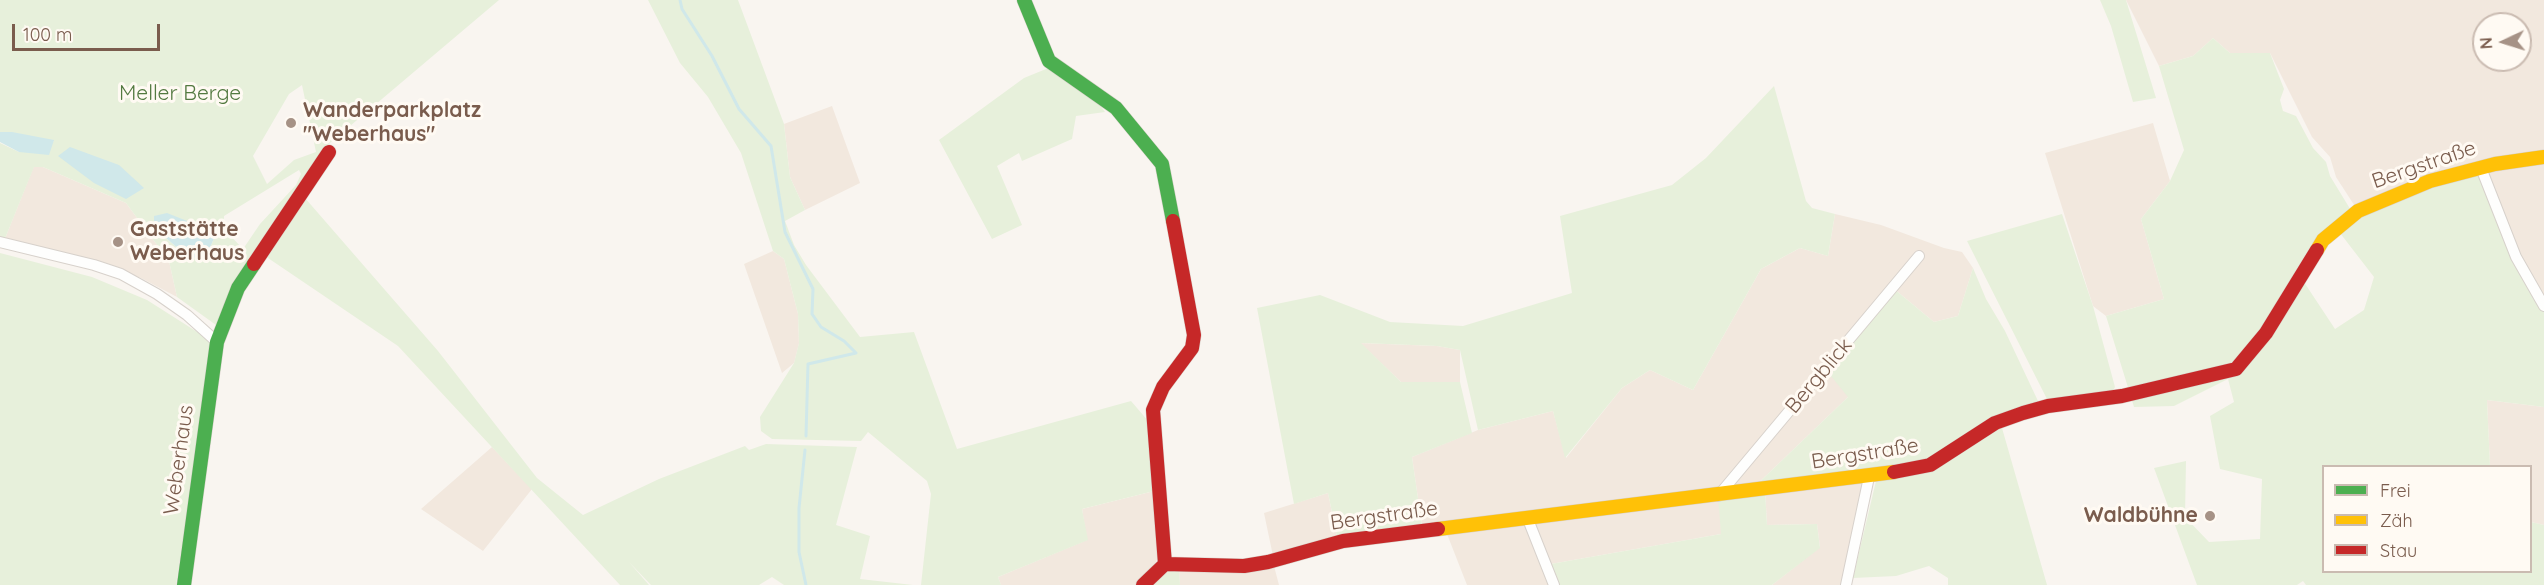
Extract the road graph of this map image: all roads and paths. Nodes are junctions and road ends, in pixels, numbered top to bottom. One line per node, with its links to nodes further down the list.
1 (1024, 0): 12 (street)
2 (328, 152): 8 (street, Weberhaus)
3 (2544, 157): 4 (street, Bergstraße)
4 (2481, 168): 7 (street); 9 (street, Bergstraße)
5 (0, 242): 8 (street)
6 (1919, 256): 10 (street, Bergblick)
7 (2544, 306)
8 (217, 342): 13 (street, Weberhaus)
9 (1869, 477): 10 (street, Bergstraße); 16 (street)
10 (1718, 496): 11 (street, Bergstraße)
11 (1527, 517): 12 (street, Bergstraße); 15 (street)
12 (1165, 564): 14 (street)
13 (184, 585)
14 (1143, 585)
15 (1554, 585)
16 (1846, 585)

